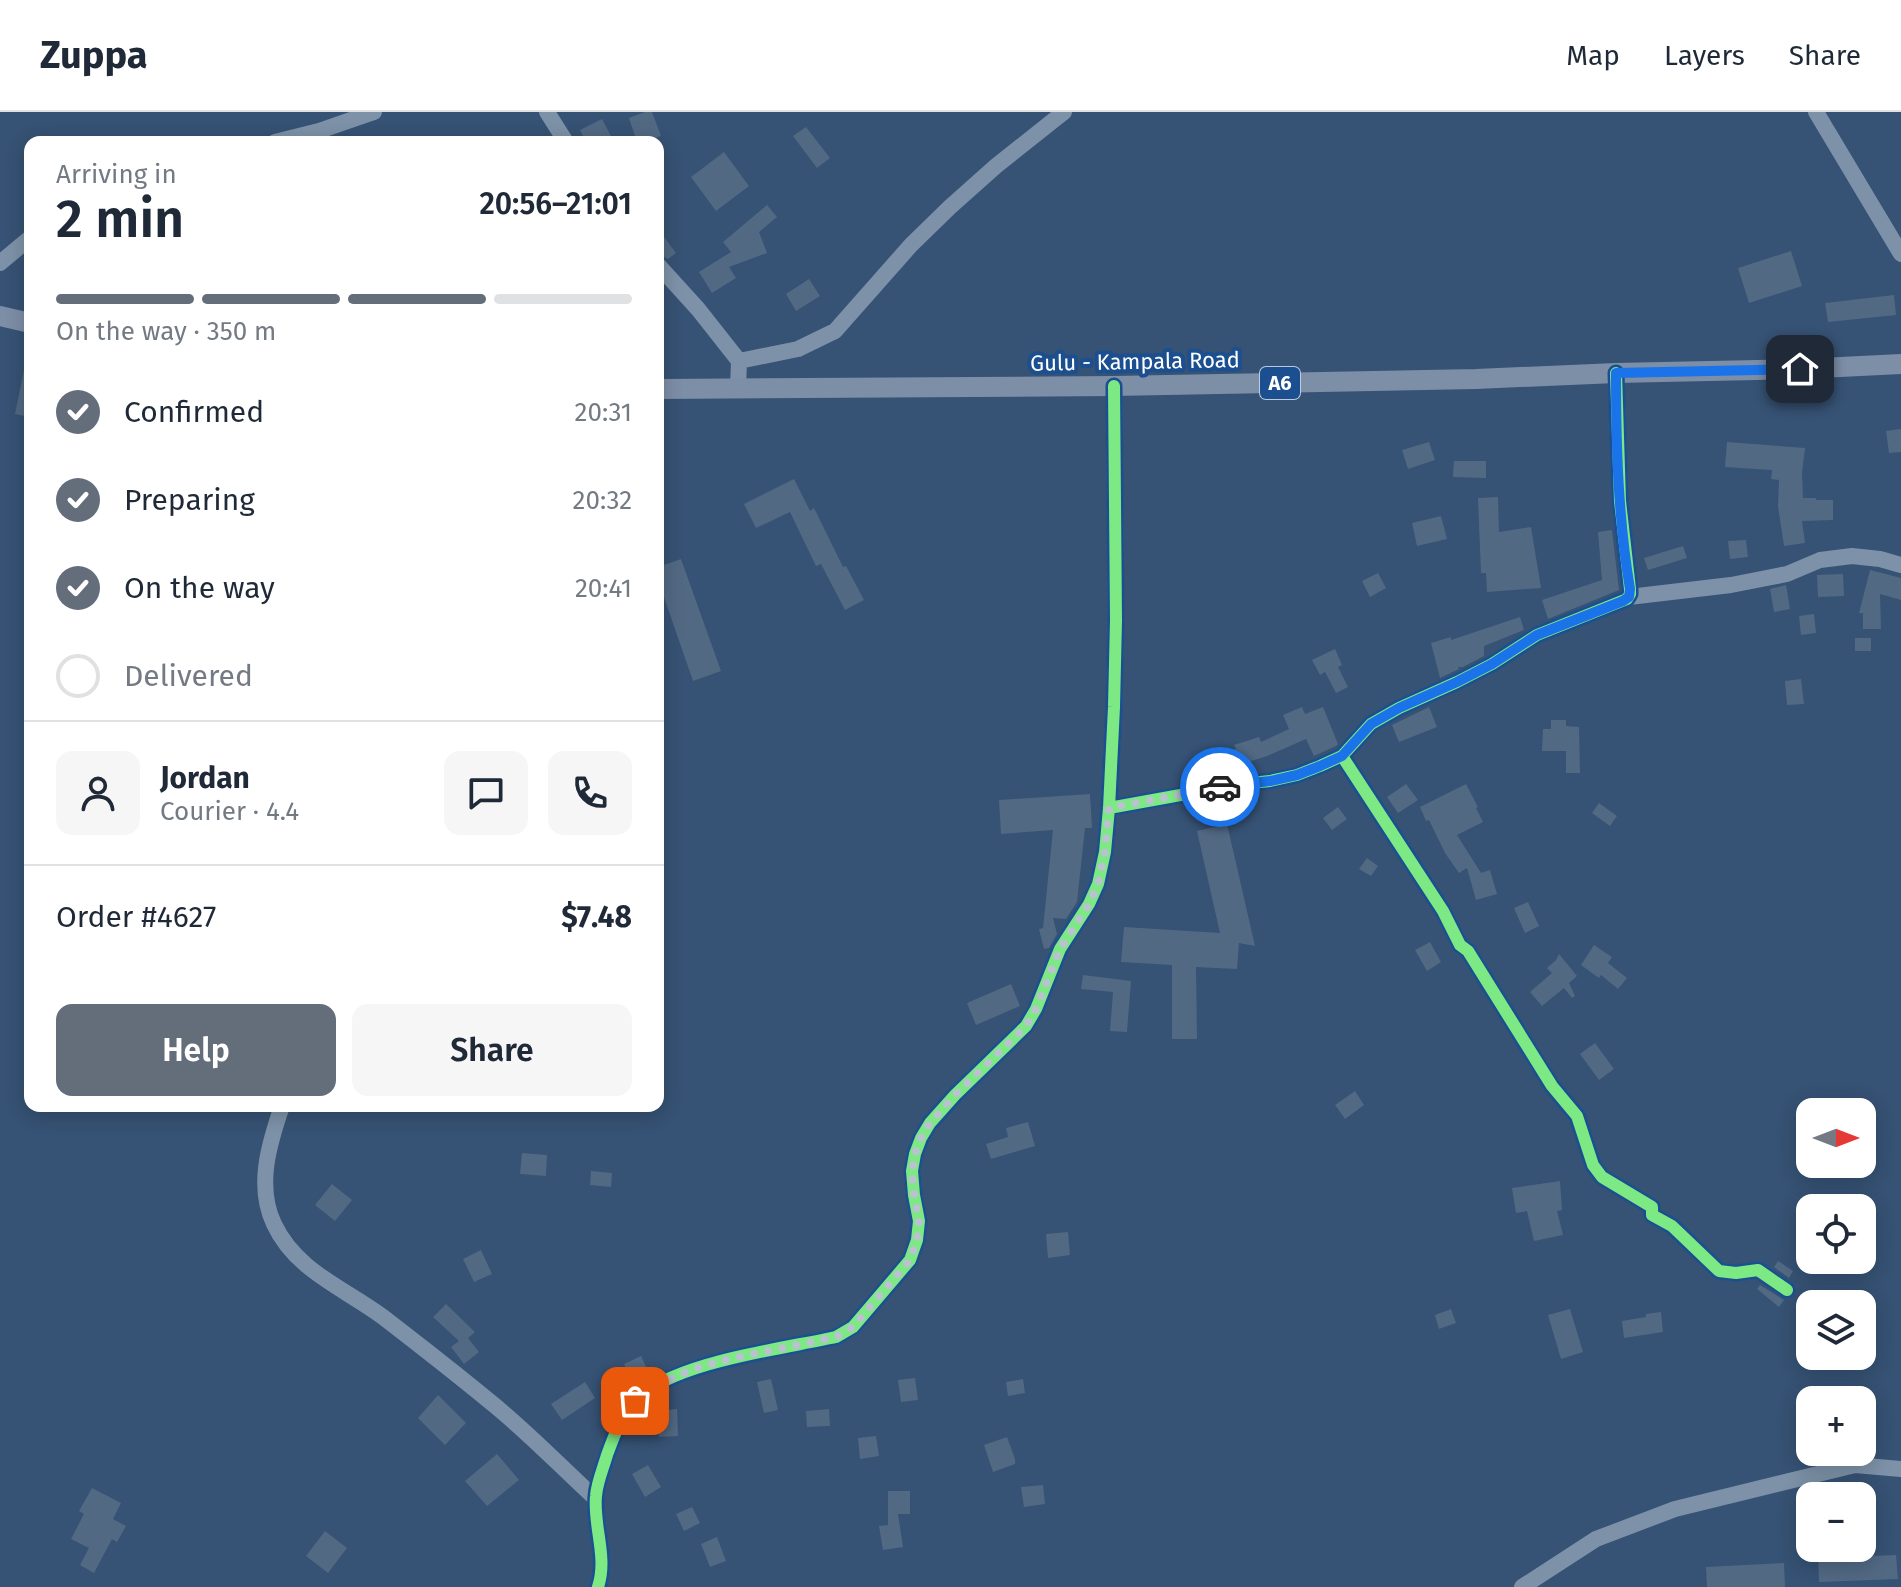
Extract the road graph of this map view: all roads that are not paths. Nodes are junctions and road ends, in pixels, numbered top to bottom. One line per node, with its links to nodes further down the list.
1 (374, 112): 5 (street)
2 (547, 112): 6 (street)
3 (1064, 112): 13 (street)
4 (1816, 112): 8 (street)
5 (299, 136)
6 (562, 136)
7 (24, 243): 9 (street)
8 (1901, 254)
9 (0, 263)
10 (664, 272): 13 (street)
11 (0, 316): 12 (main road)
12 (24, 322)
13 (739, 361): 18 (street)
14 (1901, 364): 15 (main road, Gulu - Kampala Road / A6)
15 (1616, 373): 16 (main road, Gulu - Kampala Road / A6); 20 (street)
16 (1114, 386): 18 (main road, Gulu - Kampala Road / A6); 22 (street)
17 (664, 389): 18 (main road, Gulu - Kampala Road / A6)
18 (738, 389)
19 (1901, 565): 20 (street)
20 (1629, 597): 21 (street)
21 (1342, 756): 22 (street); 24 (street)
22 (1109, 808): 26 (street)
23 (280, 1112): 26 (street)
24 (1787, 1290)
25 (1901, 1469): 28 (street)
26 (596, 1499): 27 (street)
27 (598, 1587)
28 (1522, 1587)

